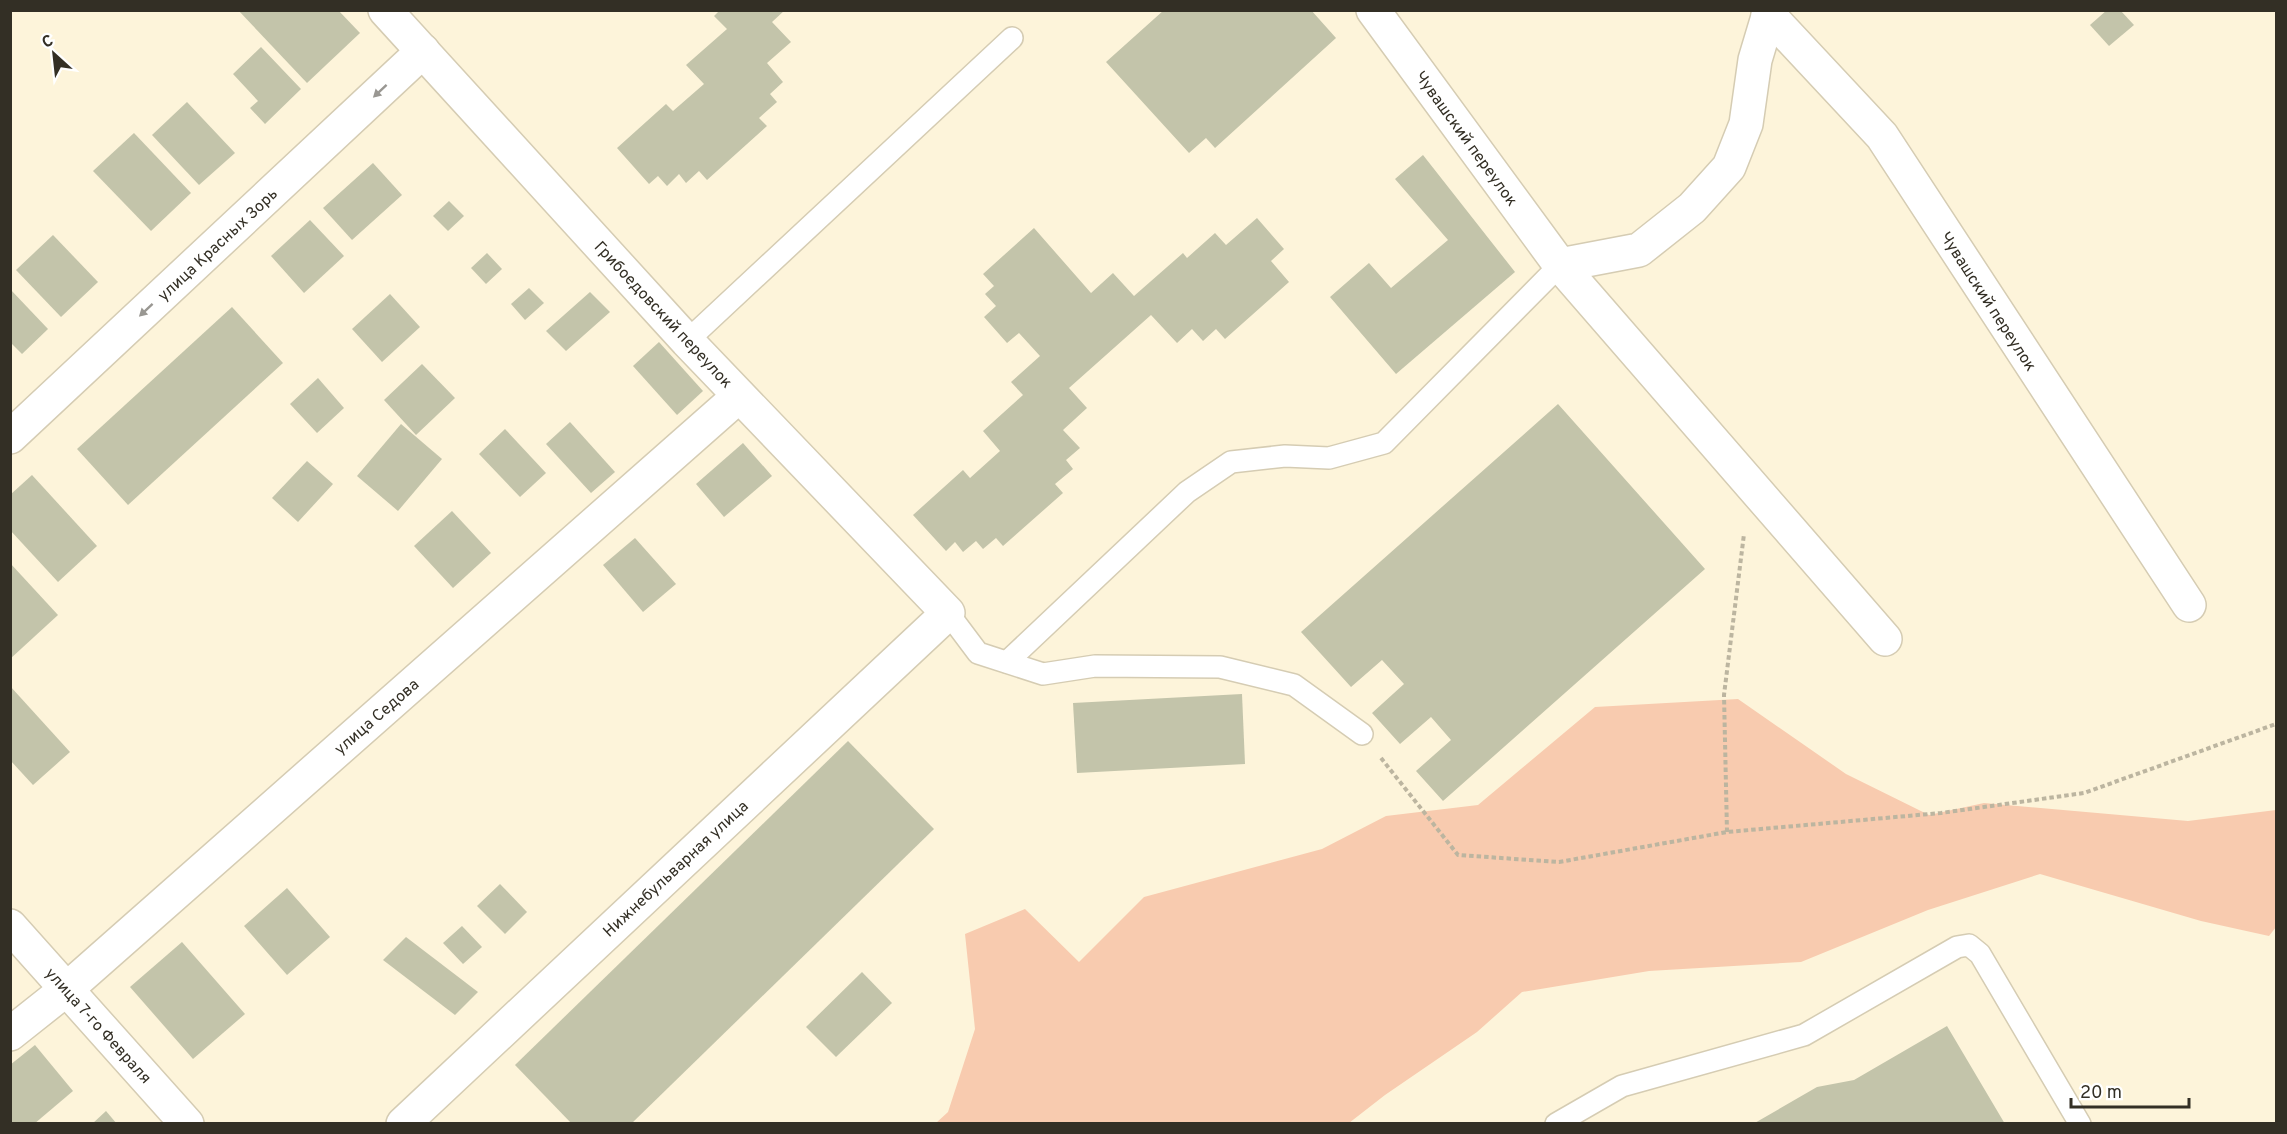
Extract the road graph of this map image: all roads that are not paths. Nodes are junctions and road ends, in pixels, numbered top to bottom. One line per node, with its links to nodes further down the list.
1 (385, 10): 5 (street, Грибоедовский переулок)
2 (1373, 10): 6 (street, Чувашский переулок)
3 (1769, 12): 6 (street, Чувашский переулок); 10 (street, Чувашский переулок)
4 (1012, 38): 7 (lane)
5 (423, 51): 7 (street, Грибоедовский переулок); 9 (street, улица Красных Зорь, one-way to 9)
6 (1560, 265): 12 (street, Чувашский переулок); 13 (lane)
7 (687, 341): 8 (street, Грибоедовский переулок)
8 (740, 396): 11 (street, Грибоедовский переулок); 16 (street, улица Седова)
9 (10, 437)
10 (2189, 605)
11 (948, 613): 13 (lane); 19 (street, Нижнебульварная улица)
12 (1885, 639)
13 (1007, 662): 14 (lane)
14 (1362, 734)
15 (10, 926): 16 (street, улица 7-го Февраля)
16 (68, 988): 17 (street, улица Седова); 18 (street, улица 7-го Февраля)
17 (10, 1034)
18 (187, 1124)
19 (403, 1124)
20 (1556, 1124): 21 (lane)
21 (2080, 1124)

